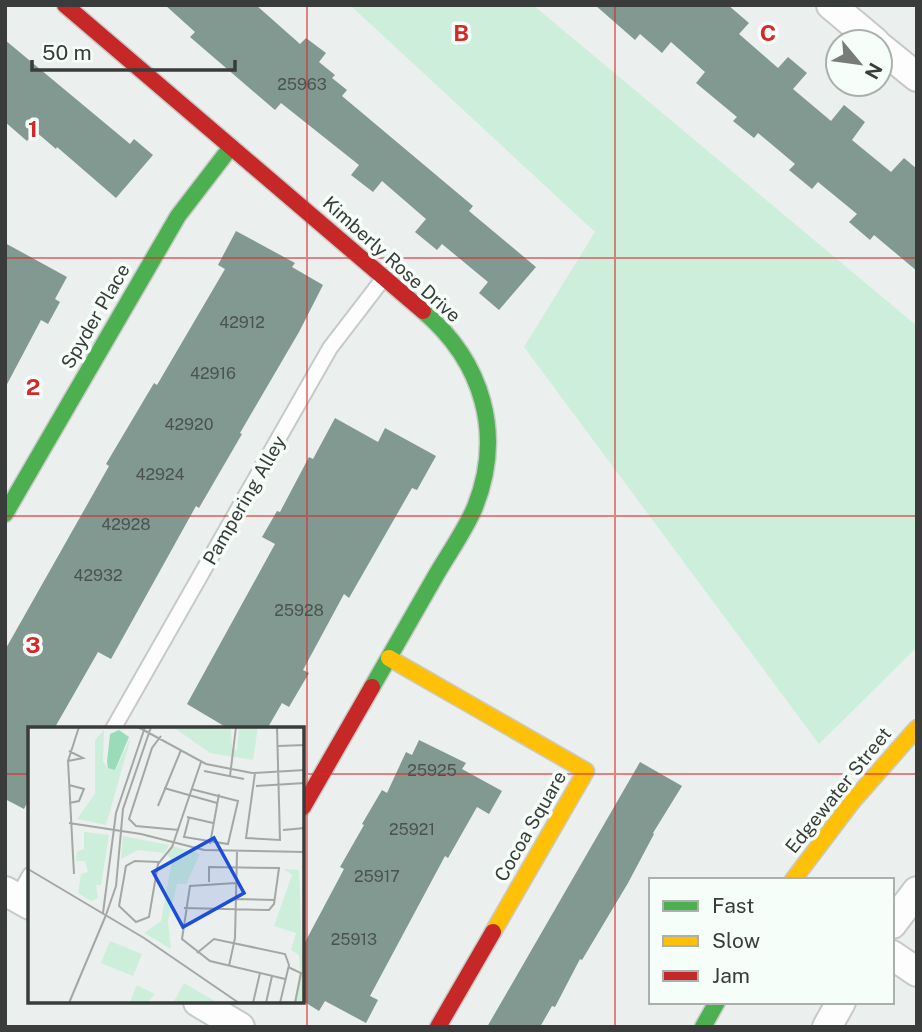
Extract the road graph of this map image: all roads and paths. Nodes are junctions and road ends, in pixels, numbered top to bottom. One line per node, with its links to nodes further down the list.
1 (65, 5): 6 (street, Kimberly Rose Drive)
2 (831, 5): 3 (street)
3 (858, 28)
4 (894, 59): 5 (street)
5 (917, 78)
6 (231, 146): 7 (street, Kimberly Rose Drive); 8 (street, Spyder Place)
7 (384, 278): 9 (street, Kimberly Rose Drive); 10 (lane, Pampering Alley)
8 (5, 514)
9 (388, 658): 12 (street, Kimberly Rose Drive); 22 (street, Cocoa Square)
10 (114, 727)
11 (917, 728): 13 (street, Edgewater Street)
12 (304, 805)
13 (794, 878)
14 (917, 891): 15 (street)
15 (894, 922)
16 (894, 956): 17 (street)
17 (917, 972)
18 (201, 1004): 21 (street)
19 (716, 1004): 23 (street)
20 (840, 1004): 24 (street)
21 (240, 1027)
22 (438, 1027)
23 (703, 1027)
24 (827, 1027)

